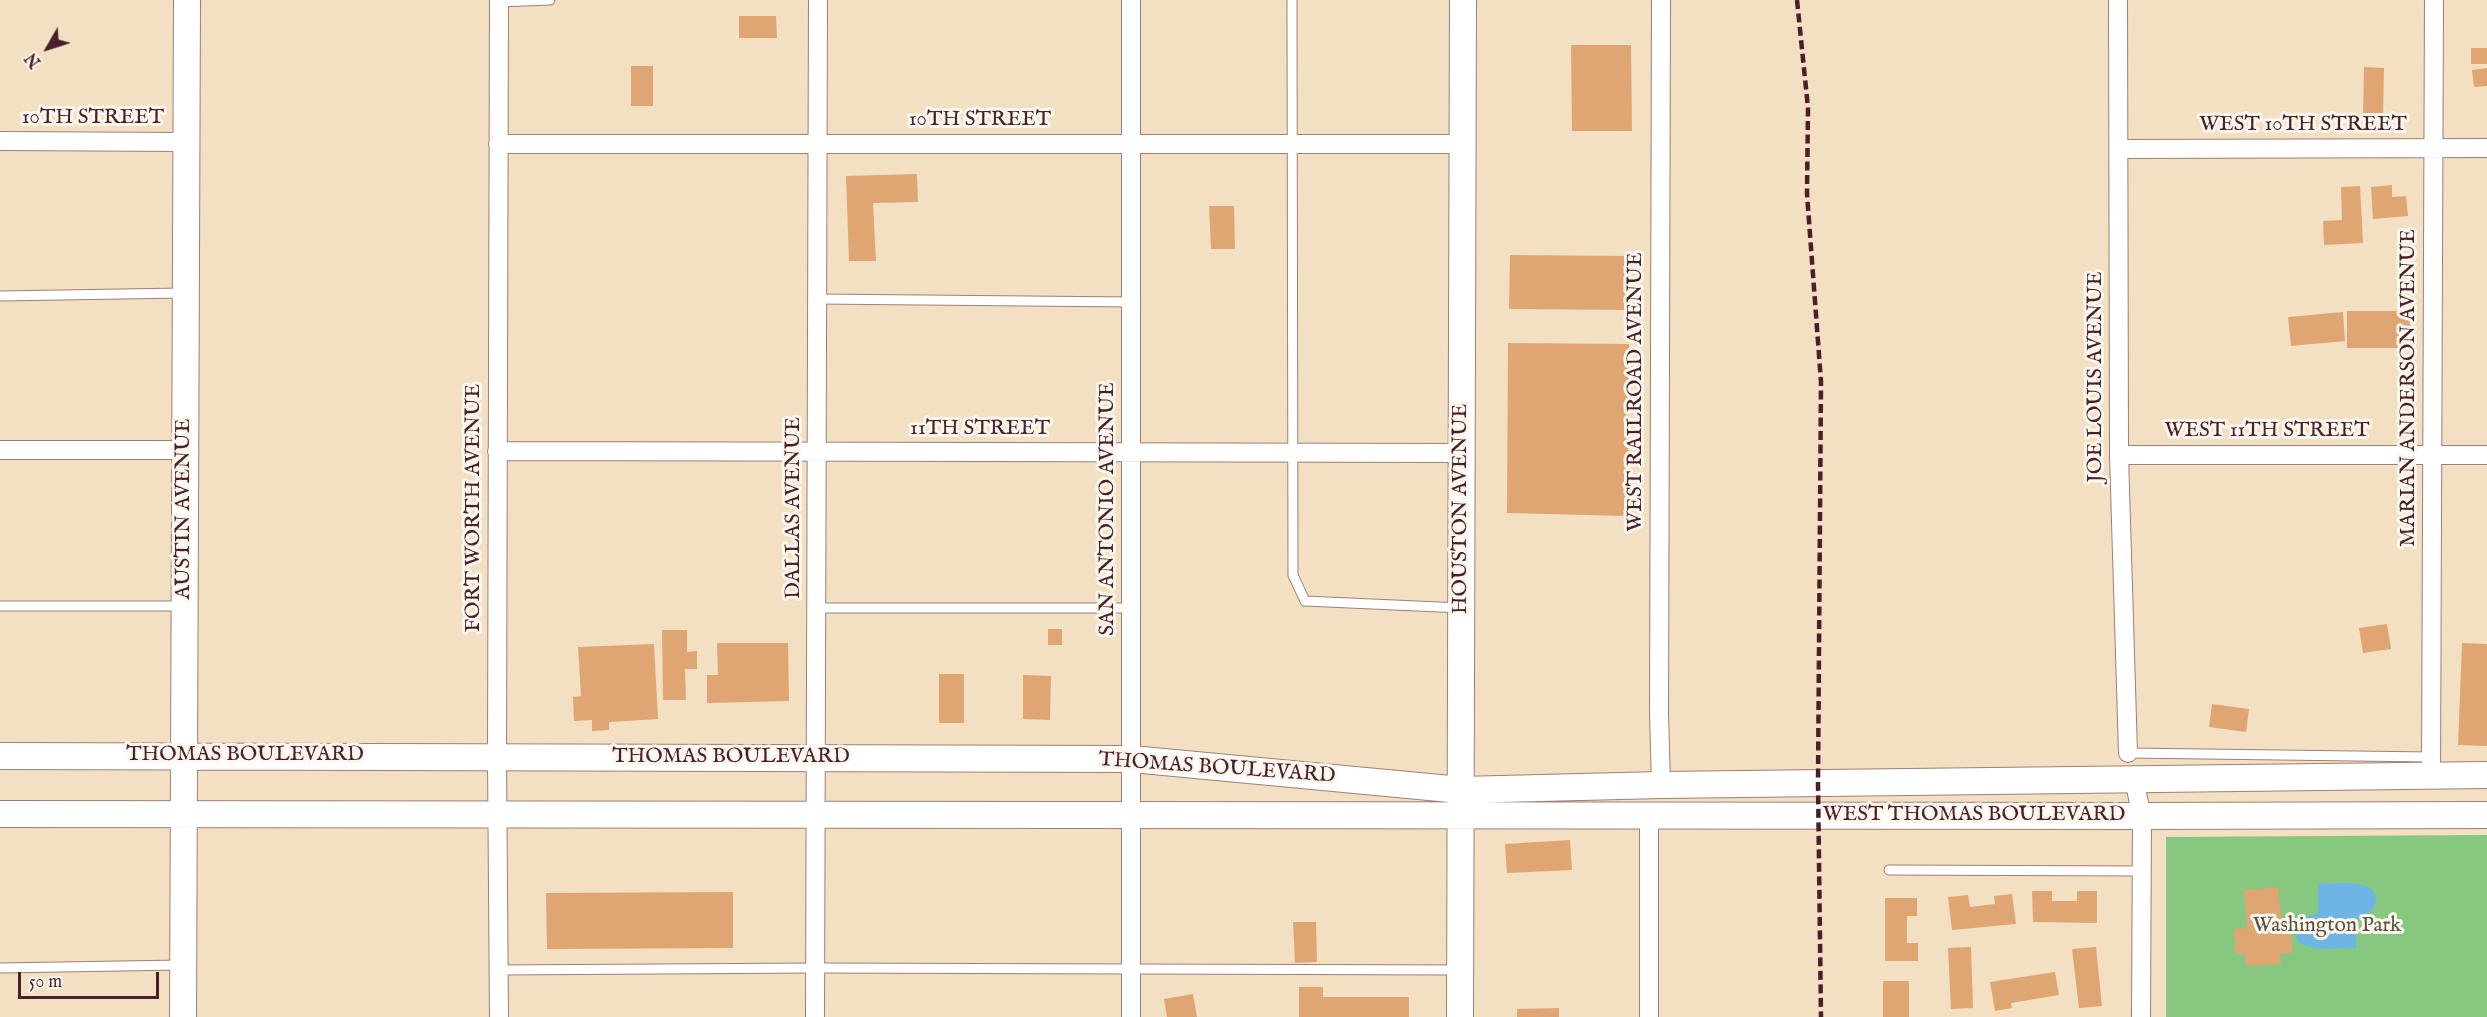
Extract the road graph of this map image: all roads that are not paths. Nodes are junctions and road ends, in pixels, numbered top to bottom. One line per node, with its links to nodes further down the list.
1 (187, 0): 12 (main road, AUSTIN AVENUE)
2 (550, 0): 10 (lane)
3 (818, 0): 14 (street, DALLAS AVENUE)
4 (1131, 0): 15 (street, SAN ANTONIO AVENUE)
5 (1292, 0): 16 (lane)
6 (1463, 0): 17 (main road, HOUSTON AVENUE)
7 (1660, 0): 49 (street, WEST RAILROAD AVENUE)
8 (2118, 0): 20 (street, JOE LOUIS AVENUE)
9 (2434, 0): 18 (street, MARIAN ANDERSON AVENUE)
10 (499, 1): 13 (street, FORT WORTH AVENUE)
11 (0, 141): 12 (street, 10TH STREET)
12 (186, 142): 21 (main road, AUSTIN AVENUE)
13 (498, 144): 14 (street, 10TH STREET); 27 (street, FORT WORTH AVENUE)
14 (818, 144): 15 (street, 10TH STREET); 23 (street, DALLAS AVENUE)
15 (1131, 144): 16 (street, 10TH STREET); 24 (street, SAN ANTONIO AVENUE)
16 (1292, 144): 17 (street, 10TH STREET); 30 (lane)
17 (1463, 144): 31 (main road, HOUSTON AVENUE)
18 (2432, 148): 19 (street, WEST 10TH STREET); 20 (street, WEST 10TH STREET); 33 (street, MARIAN ANDERSON AVENUE)
19 (2487, 148)
20 (2119, 149): 32 (street, JOE LOUIS AVENUE)
21 (186, 293): 22 (lane); 26 (main road, AUSTIN AVENUE)
22 (0, 296)
23 (818, 299): 24 (lane); 28 (street, DALLAS AVENUE)
24 (1131, 302): 29 (street, SAN ANTONIO AVENUE)
25 (0, 450): 26 (street)
26 (185, 450): 36 (main road, AUSTIN AVENUE)
27 (497, 451): 28 (street, 11TH STREET); 43 (street, FORT WORTH AVENUE)
28 (817, 452): 29 (street, 11TH STREET); 37 (street, DALLAS AVENUE)
29 (1131, 453): 30 (street, 11TH STREET); 38 (street, SAN ANTONIO AVENUE)
30 (1292, 453): 31 (street, 11TH STREET); 39 (lane)
31 (1462, 453): 39 (main road, HOUSTON AVENUE)
32 (2119, 455): 33 (street, WEST 11TH STREET); 40 (street, JOE LOUIS AVENUE)
33 (2432, 455): 34 (street, WEST 11TH STREET); 46 (street, MARIAN ANDERSON AVENUE)
34 (2487, 455)
35 (0, 606): 36 (lane)
36 (185, 606): 42 (main road, AUSTIN AVENUE)
37 (817, 608): 38 (lane); 44 (street, DALLAS AVENUE)
38 (1131, 608): 45 (street, SAN ANTONIO AVENUE)
39 (1462, 608): 50 (main road, HOUSTON AVENUE)
40 (2128, 753): 46 (lane)
41 (0, 756): 42 (main road, THOMAS BOULEVARD)
42 (184, 756): 43 (main road, THOMAS BOULEVARD); 52 (main road, AUSTIN AVENUE)
43 (497, 757): 44 (main road, THOMAS BOULEVARD); 53 (street, FORT WORTH AVENUE)
44 (816, 758): 45 (main road, THOMAS BOULEVARD); 54 (street, DALLAS AVENUE)
45 (1132, 759): 50 (main road, THOMAS BOULEVARD); 55 (street, SAN ANTONIO AVENUE)
46 (2431, 767): 47 (main road, WEST THOMAS BOULEVARD); 48 (main road, WEST THOMAS BOULEVARD)
47 (2487, 775)
48 (2134, 780): 49 (main road, WEST THOMAS BOULEVARD); 59 (street)
49 (1661, 784): 50 (main road, WEST THOMAS BOULEVARD)
50 (1461, 790): 57 (main road, HOUSTON AVENUE)
51 (0, 814): 52 (main road, THOMAS BOULEVARD)
52 (183, 814): 53 (main road, THOMAS BOULEVARD); 62 (main road, AUSTIN AVENUE)
53 (498, 815): 54 (main road, THOMAS BOULEVARD); 66 (street, FORT WORTH AVENUE)
54 (816, 815): 55 (main road, THOMAS BOULEVARD); 64 (street, DALLAS AVENUE)
55 (1132, 815): 57 (main road, THOMAS BOULEVARD); 65 (street, SAN ANTONIO AVENUE)
56 (2487, 815): 59 (main road, WEST THOMAS BOULEVARD)
57 (1461, 816): 58 (main road, WEST THOMAS BOULEVARD); 67 (main road, HOUSTON AVENUE)
58 (1650, 816): 59 (main road, WEST THOMAS BOULEVARD); 73 (street)
59 (2142, 816): 61 (street)
60 (1890, 870): 61 (lane)
61 (2141, 871): 74 (street)
62 (183, 965): 63 (lane); 68 (main road, AUSTIN AVENUE)
63 (0, 968)
64 (815, 968): 65 (lane); 66 (lane); 70 (street, DALLAS AVENUE)
65 (1131, 969): 67 (lane); 71 (street, SAN ANTONIO AVENUE)
66 (499, 970): 69 (street, FORT WORTH AVENUE)
67 (1461, 970): 72 (main road, HOUSTON AVENUE)
68 (183, 1017)
69 (499, 1017)
70 (815, 1017)
71 (1131, 1017)
72 (1460, 1017)
73 (1649, 1017)
74 (2141, 1017)

